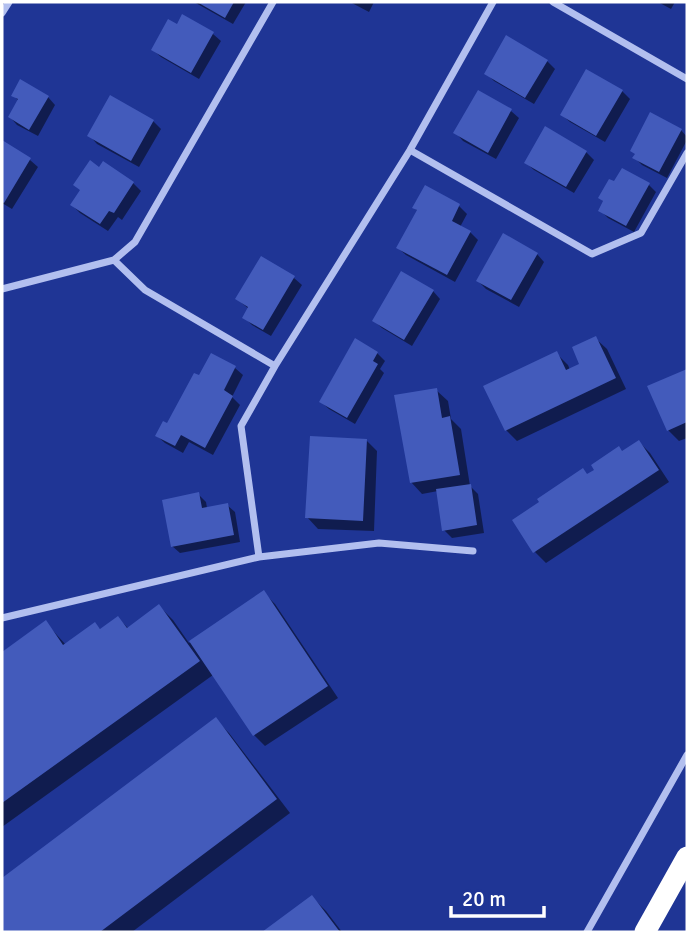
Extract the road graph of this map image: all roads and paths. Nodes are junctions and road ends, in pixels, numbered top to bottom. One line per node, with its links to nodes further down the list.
1 (9, 2): 5 (street)
2 (273, 2): 9 (street)
3 (493, 2): 7 (street)
4 (553, 2): 6 (street)
5 (2, 13)
6 (687, 79)
7 (410, 150): 8 (street); 11 (street)
8 (687, 153)
9 (114, 260): 10 (street); 11 (street)
10 (2, 289)
11 (275, 366): 13 (street)
12 (473, 551): 13 (street)
13 (259, 557): 14 (street)
14 (2, 618)
15 (687, 755): 17 (street)
16 (687, 858): 18 (highway)
17 (587, 932)
18 (645, 932)

